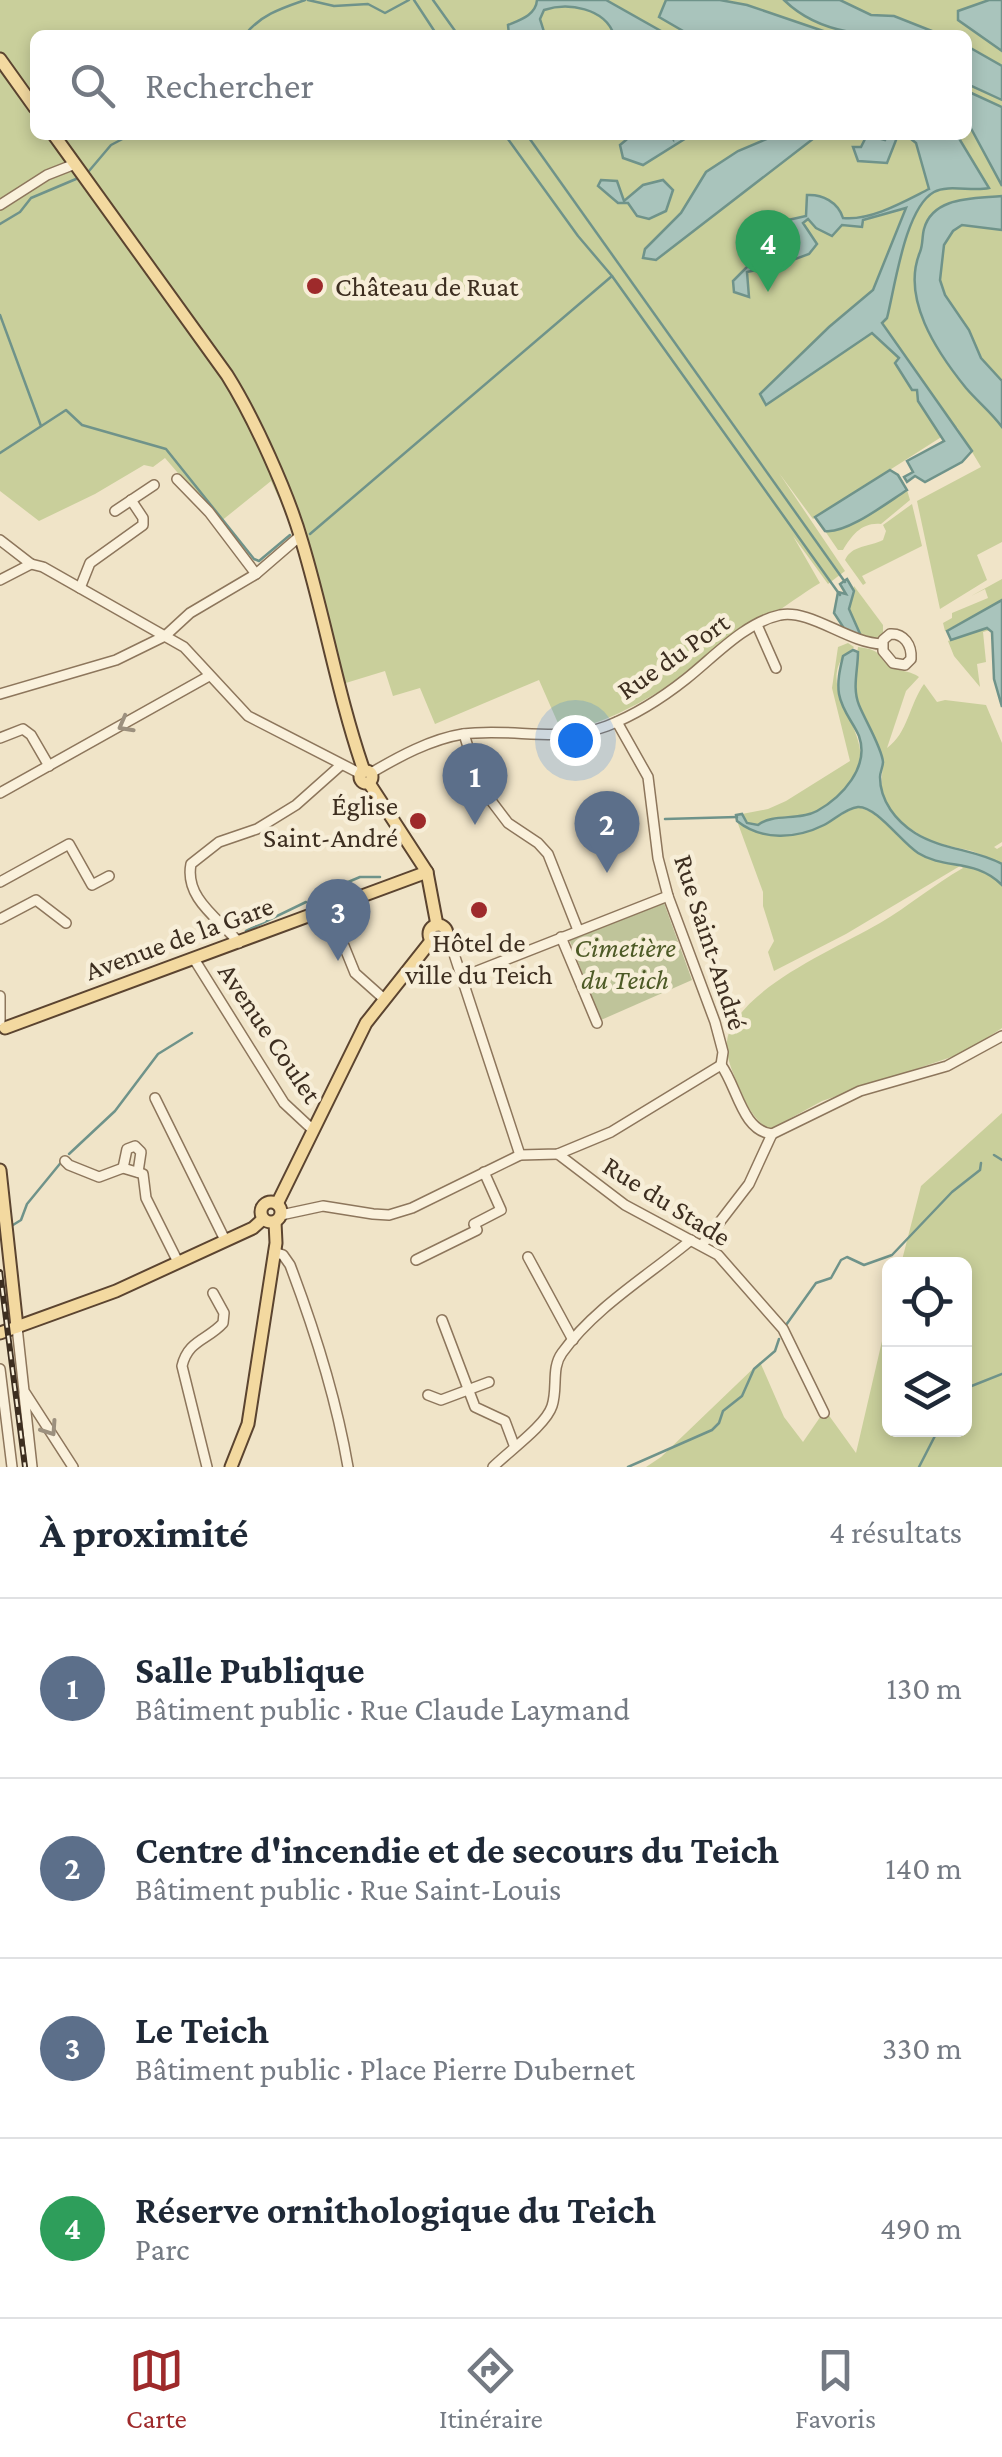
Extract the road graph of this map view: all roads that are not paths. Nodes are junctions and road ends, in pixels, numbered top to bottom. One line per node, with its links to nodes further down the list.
1 (0, 58): 2 (main road)
2 (30, 101)
3 (58, 140): 4 (main road)
4 (75, 164): 5 (street); 10 (main road)
5 (0, 205)
6 (177, 479): 13 (street)
7 (154, 485): 8 (street)
8 (132, 500): 9 (street); 15 (street)
9 (114, 511)
10 (300, 536): 13 (street); 27 (main road)
11 (0, 540): 12 (street)
12 (31, 564): 14 (street); 15 (street)
13 (256, 574): 17 (street)
14 (0, 580)
15 (80, 588): 17 (street)
16 (757, 625): 18 (street, Rue du Port); 19 (street); 22 (street, Rue du Port)
17 (165, 636): 20 (street); 21 (street)
18 (882, 644)
19 (776, 668)
20 (210, 676): 25 (street); 26 (street, one-way to 26)
21 (0, 694)
22 (617, 722): 23 (street, Rue du Port); 32 (street, Rue Saint-André)
23 (464, 734): 27 (street, Rue du Port); 37 (street)
24 (0, 738): 26 (street)
25 (341, 765): 27 (street); 41 (street)
26 (49, 766): 28 (street)
27 (366, 775): 29 (main road)
28 (0, 794)
29 (428, 872): 33 (main road, Avenue de la Gare); 36 (main road)
30 (108, 876): 31 (street)
31 (0, 882)
32 (668, 896): 37 (street); 49 (street, Rue Saint-André)
33 (329, 909): 41 (main road, Avenue de la Gare); 45 (street)
34 (0, 919): 35 (street)
35 (66, 923)
36 (437, 925): 39 (main road); 40 (main road)
37 (578, 930): 38 (street)
38 (561, 936): 43 (street); 46 (street)
39 (446, 939): 40 (main road); 43 (street)
40 (431, 941): 45 (main road)
41 (239, 943): 42 (main road, Avenue de la Gare)
42 (194, 959): 47 (main road, Avenue de la Gare); 51 (street, Avenue Coulet)
43 (462, 977): 54 (street)
44 (0, 996): 47 (street)
45 (383, 998): 51 (main road)
46 (597, 1023)
47 (1, 1027)
48 (1002, 1036): 52 (street)
49 (721, 1065): 52 (street, Rue Saint-André); 53 (street)
50 (155, 1098): 61 (street)
51 (313, 1130): 60 (main road)
52 (772, 1134): 63 (street)
53 (558, 1154): 54 (street); 62 (street, Rue du Stade)
54 (520, 1155): 59 (street)
55 (65, 1161): 56 (street)
56 (123, 1168): 58 (street); 58 (street)
57 (0, 1170): 70 (main road)
58 (138, 1172): 67 (street)
59 (484, 1172): 60 (street); 66 (street)
60 (274, 1215): 61 (main road); 64 (main road)
61 (225, 1240): 67 (main road)
62 (691, 1240): 63 (street, Rue du Stade); 72 (street)
63 (702, 1245): 78 (street, Rue du Stade)
64 (274, 1252): 84 (main road); 85 (street)
65 (528, 1256): 72 (street)
66 (416, 1260)
67 (178, 1262): 70 (main road)
68 (213, 1293): 83 (street)
69 (442, 1320): 75 (street)
70 (17, 1327): 71 (main road); 76 (street)
71 (0, 1333)
72 (573, 1340): 79 (street)
73 (0, 1369): 80 (street)
74 (490, 1382): 75 (street)
75 (468, 1390): 77 (street); 79 (street)
76 (24, 1391): 81 (street); 82 (street, one-way to 82)
77 (428, 1394)
78 (824, 1414)
79 (514, 1445): 86 (street)
80 (12, 1467)
81 (32, 1467)
82 (73, 1467)
83 (206, 1467)
84 (231, 1467)
85 (348, 1467)
86 (494, 1467)

